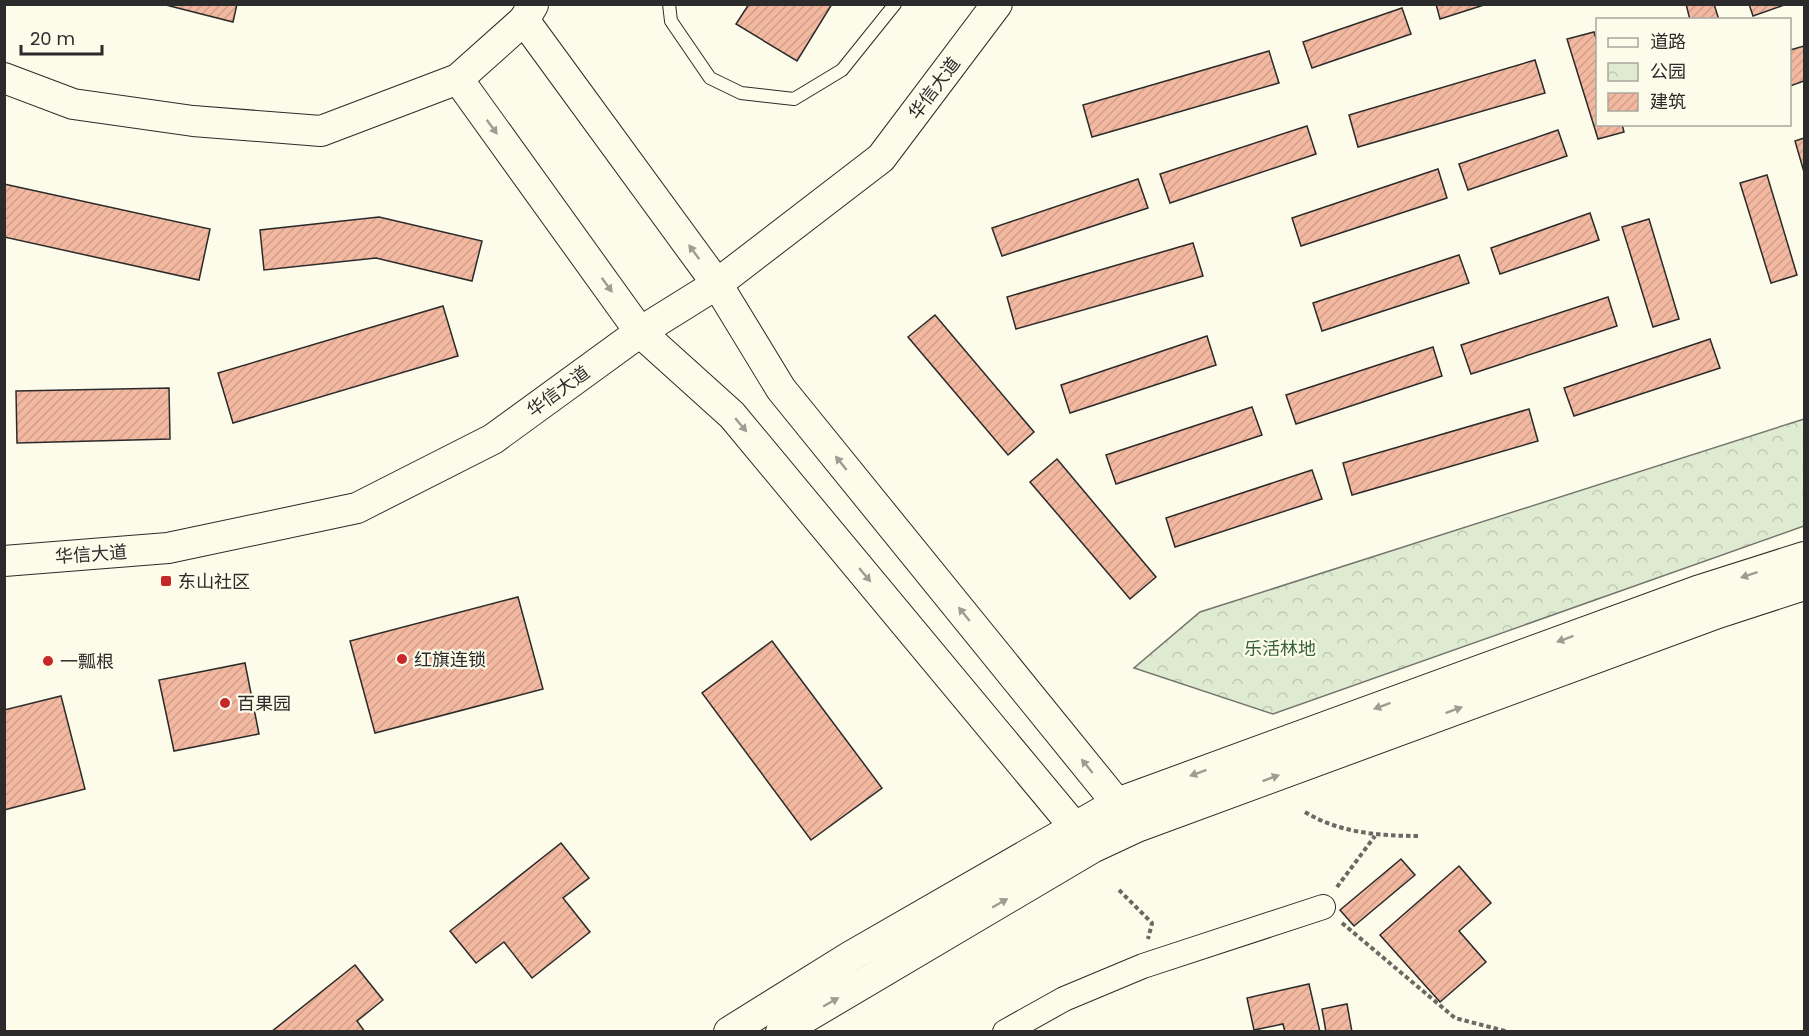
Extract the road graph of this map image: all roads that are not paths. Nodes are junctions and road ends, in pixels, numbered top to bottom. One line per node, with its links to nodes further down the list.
1 (669, 4): 2 (lane)
2 (896, 4)
3 (997, 4): 7 (street, 华信大道)
4 (528, 12): 6 (street); 7 (street, one-way to 4)
5 (4, 78): 6 (street)
6 (458, 80): 8 (street, one-way to 8)
7 (717, 284): 8 (street, 华信大道); 12 (street, one-way to 7)
8 (640, 332): 10 (street, 华信大道); 14 (street, one-way to 14)
9 (1804, 557): 12 (street, one-way to 12)
10 (4, 561)
11 (1804, 585): 13 (street, one-way to 11)
12 (1117, 803): 13 (street); 14 (street)
13 (1137, 828): 14 (street)
14 (1083, 838): 16 (street); 17 (street, one-way to 14)
15 (1323, 907): 18 (street)
16 (729, 1032)
17 (781, 1032)
18 (1005, 1032)

